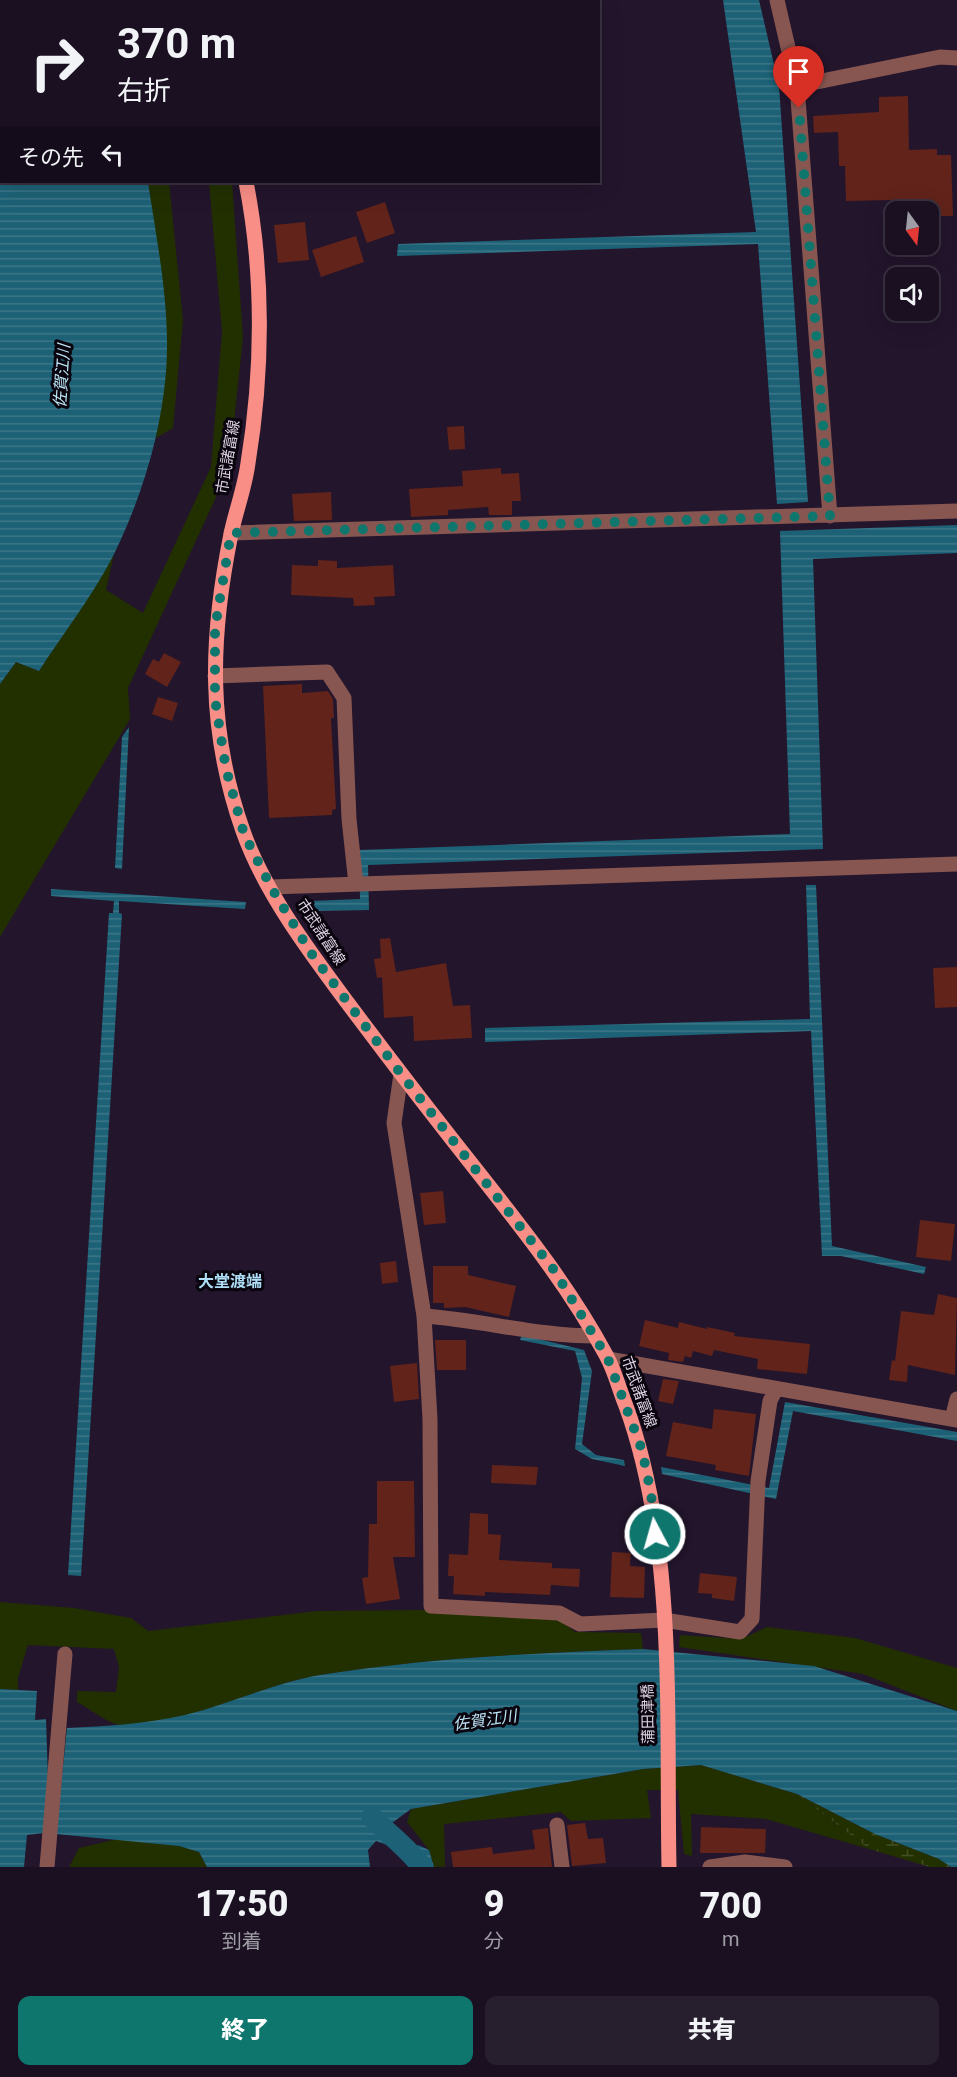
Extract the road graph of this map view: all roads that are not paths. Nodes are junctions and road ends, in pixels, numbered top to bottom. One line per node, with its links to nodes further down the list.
1 (777, 0): 3 (street)
2 (957, 58): 3 (street)
3 (798, 86): 6 (street)
4 (246, 183): 7 (main road, 市武諸富線)
5 (957, 512): 6 (street)
6 (830, 516): 7 (street)
7 (231, 533): 8 (main road, 市武諸富線)
8 (215, 676): 10 (street); 11 (main road, 市武諸富線)
9 (957, 864): 10 (street)
10 (356, 884): 11 (street)
11 (271, 887): 12 (main road, 市武諸富線)
12 (401, 1074): 13 (street); 14 (main road, 市武諸富線)
13 (424, 1316): 14 (street); 19 (street)
14 (595, 1336): 15 (main road, 市武諸富線)
15 (608, 1359): 16 (street); 19 (main road, 市武諸富線)
16 (776, 1389): 18 (street); 19 (street)
17 (957, 1399): 18 (street)
18 (954, 1420)
19 (664, 1620): 24 (main road, 蒲田津橋)
20 (65, 1654): 22 (street)
21 (557, 1825): 23 (street)
22 (47, 1867)
23 (562, 1867)
24 (669, 1867)
25 (710, 1867): 26 (street)
26 (785, 1867)

